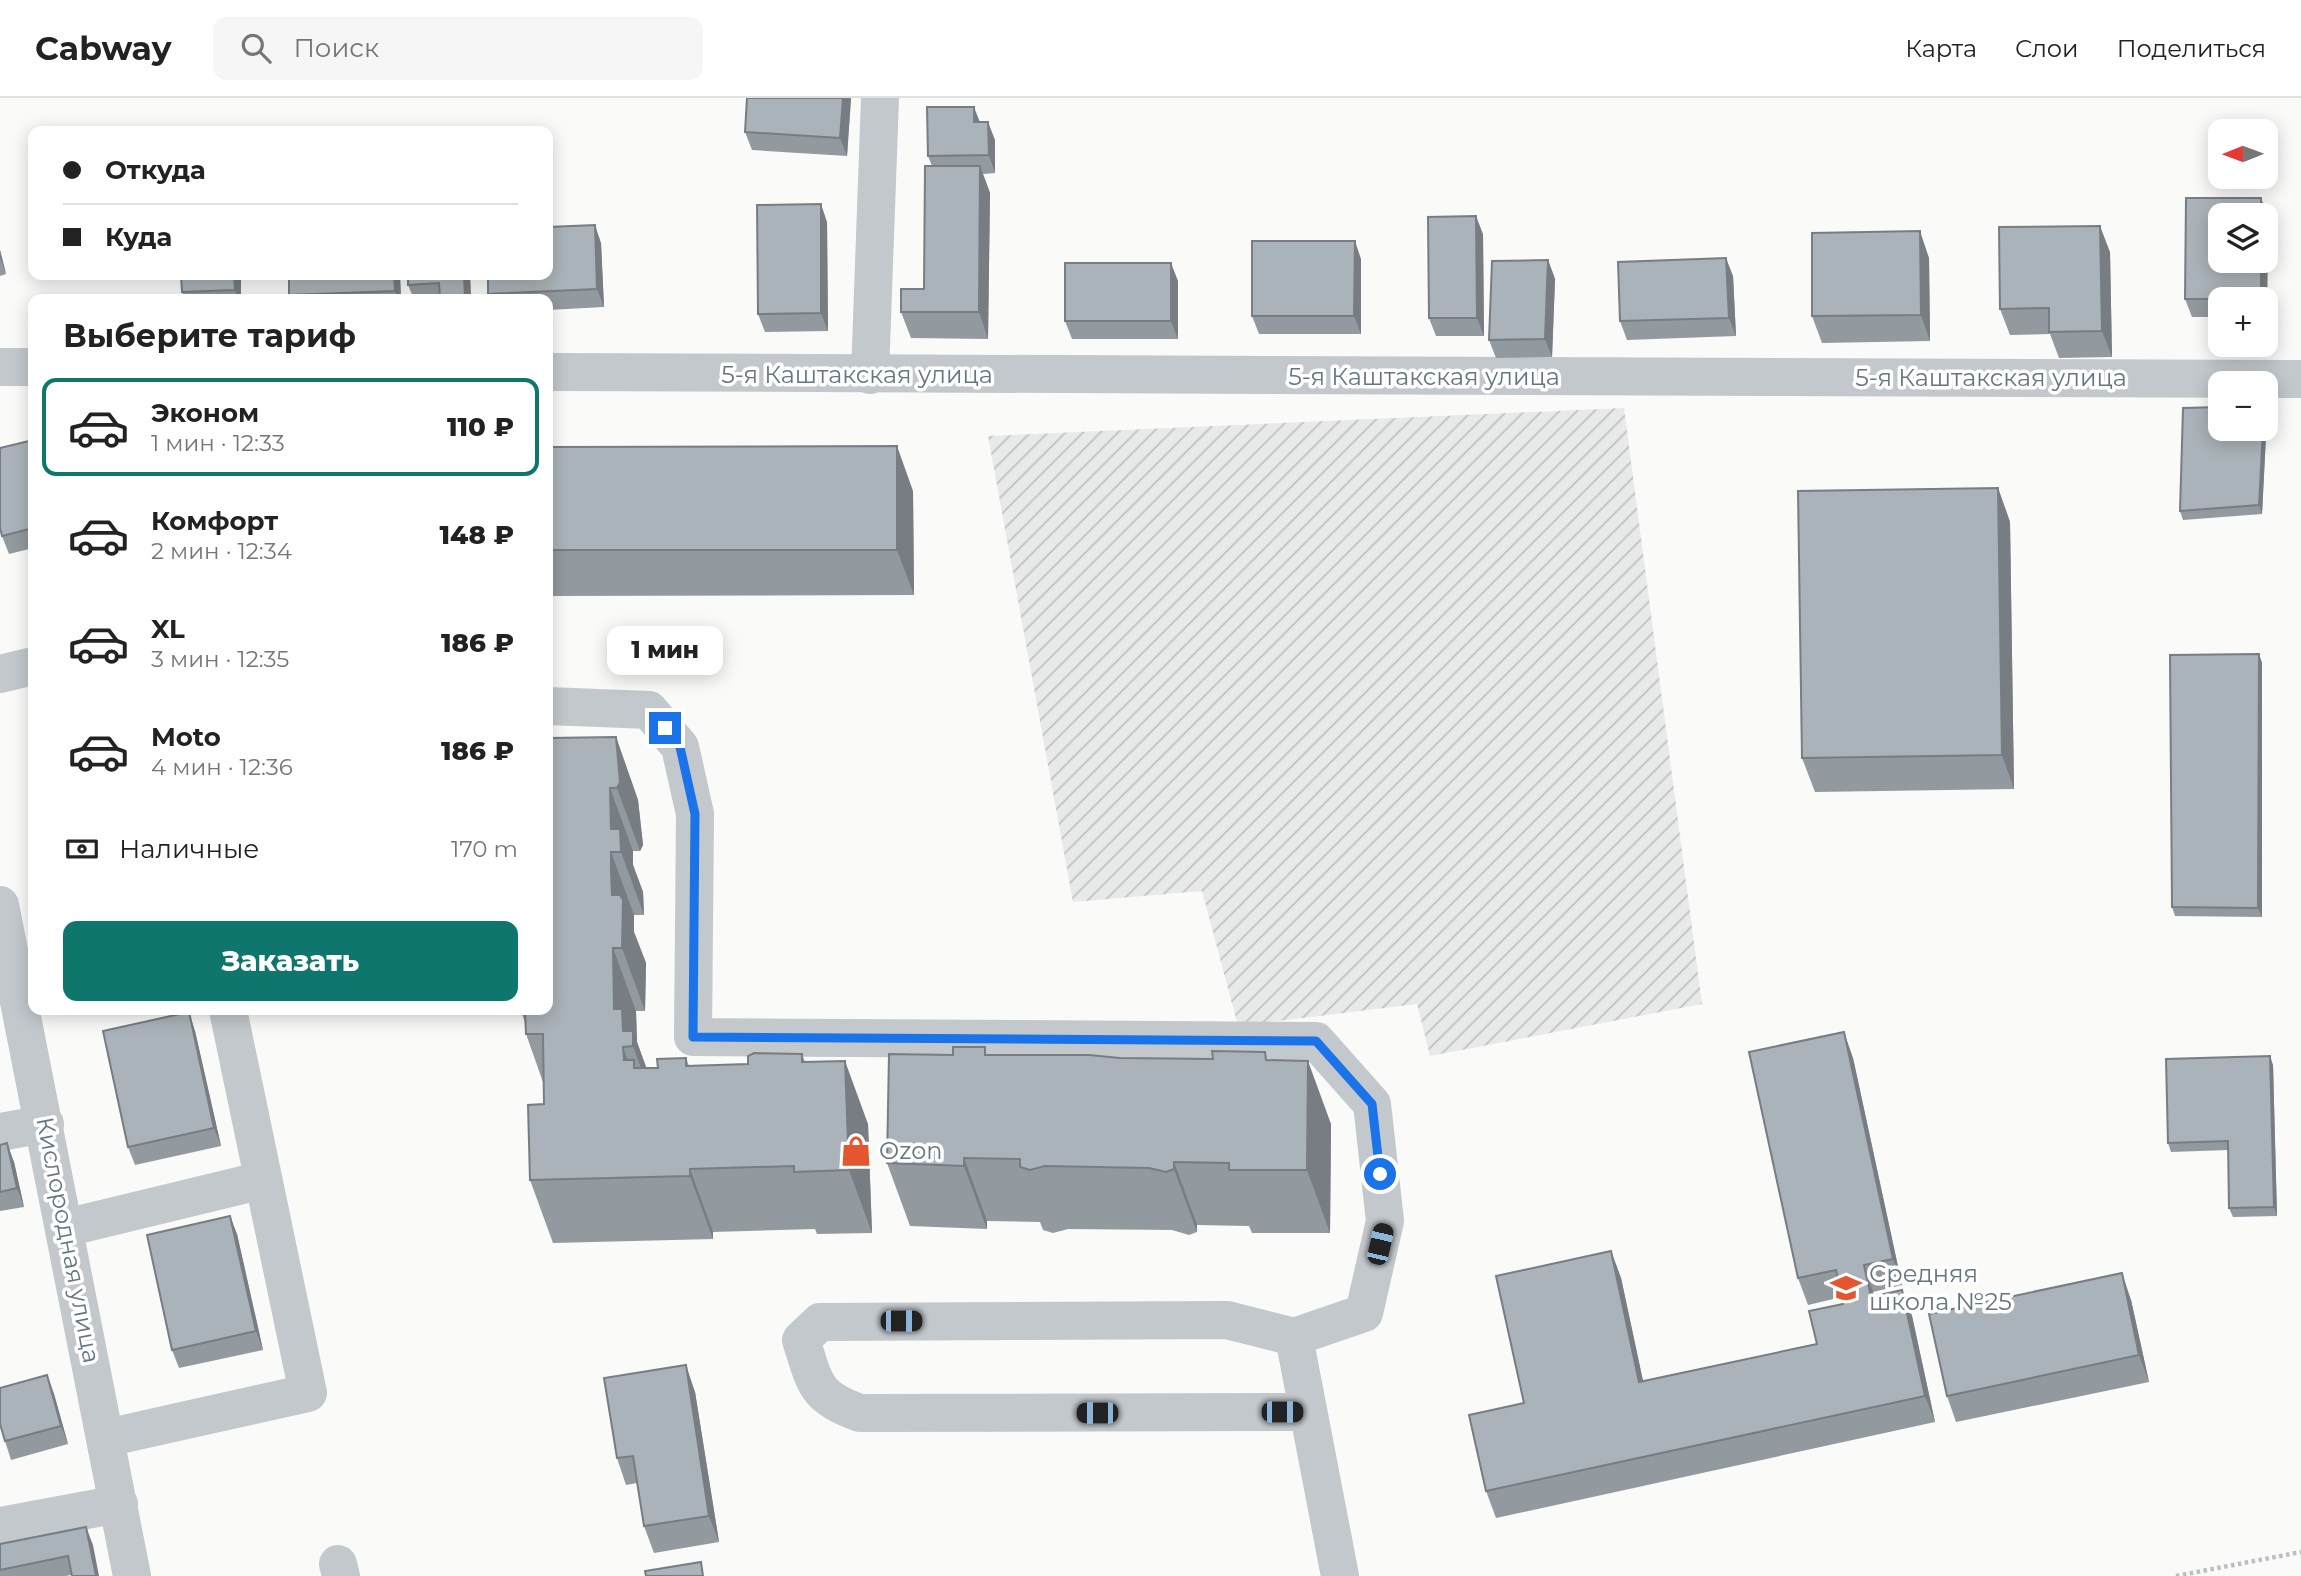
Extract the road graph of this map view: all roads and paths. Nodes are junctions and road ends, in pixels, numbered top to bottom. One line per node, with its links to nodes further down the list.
1 (880, 98): 5 (street)
2 (0, 367): 3 (street)
3 (28, 367)
4 (553, 372): 5 (street, 5-я Каштакская улица)
5 (870, 375): 6 (street, 5-я Каштакская улица)
6 (2301, 379)
7 (28, 667): 8 (street)
8 (0, 674)
9 (553, 706): 16 (street)
10 (0, 905): 12 (street, Кислородная улица)
11 (229, 1015): 14 (street)
12 (45, 1124): 13 (street); 15 (street, Кислородная улица)
13 (0, 1132)
14 (263, 1180): 15 (street); 18 (street)
15 (65, 1228): 18 (street, Кислородная улица)
16 (1294, 1337): 17 (street); 17 (street)
17 (1308, 1412): 23 (street)
18 (106, 1438): 19 (street, Кислородная улица)
19 (119, 1504): 20 (street); 22 (street, Кислородная улица)
20 (0, 1526)
21 (2301, 1552): 24 (path)
22 (132, 1576)
23 (1340, 1576)
24 (2176, 1576)

